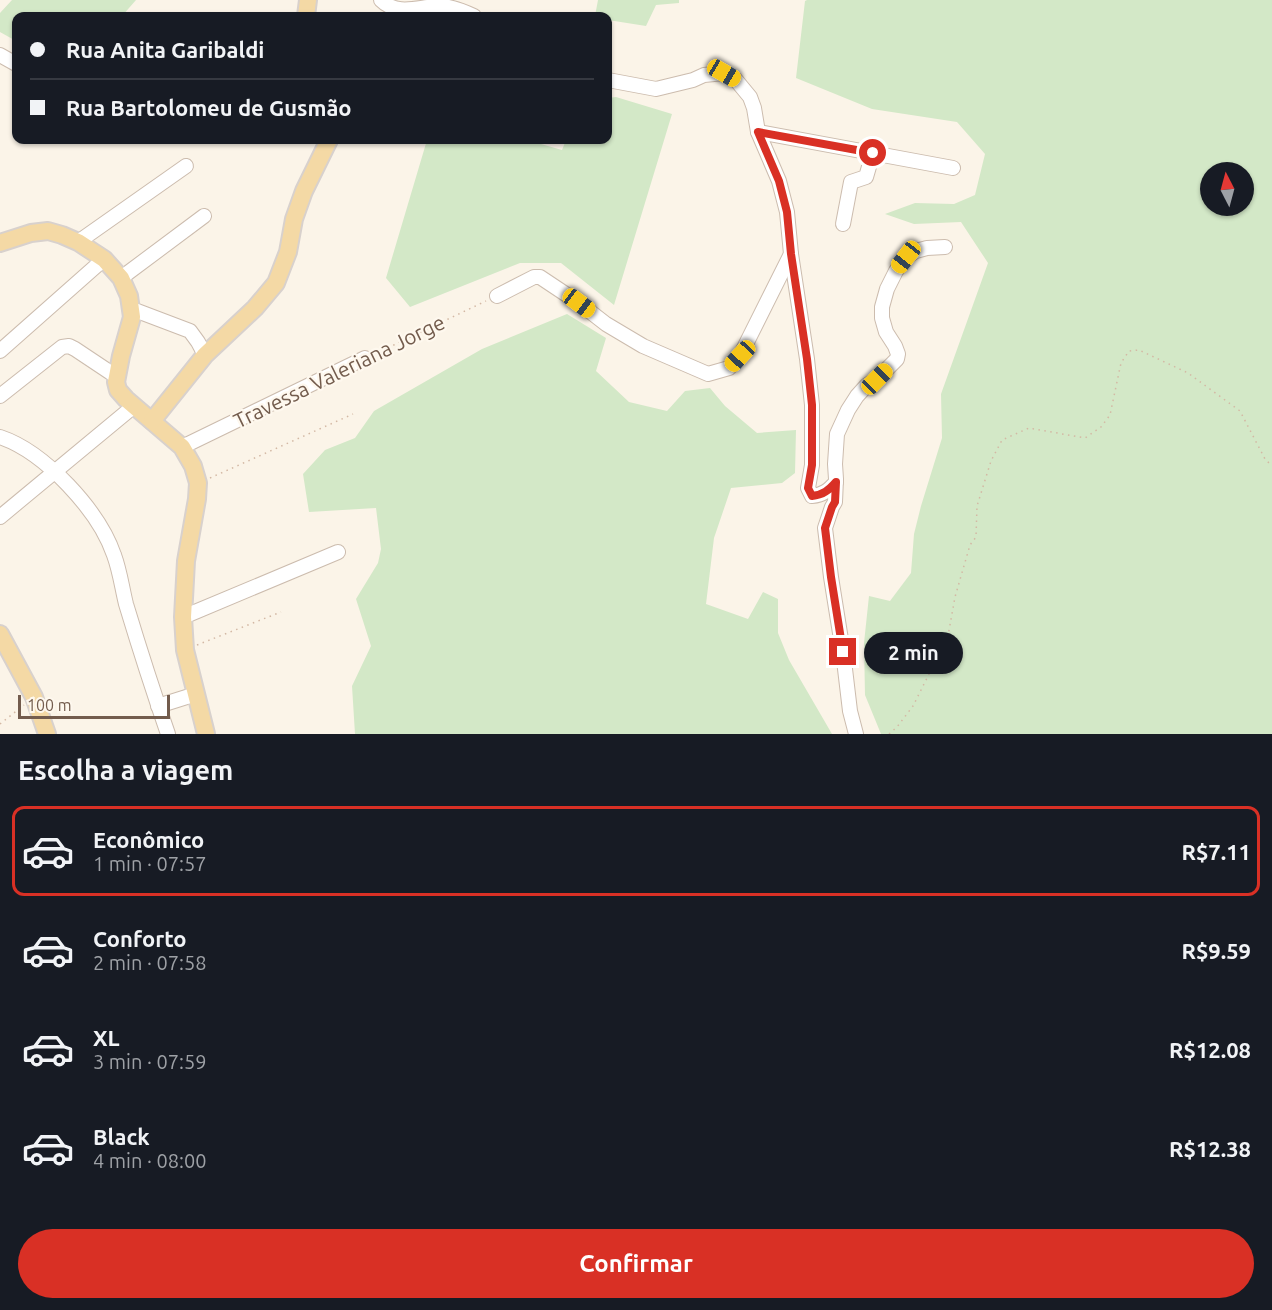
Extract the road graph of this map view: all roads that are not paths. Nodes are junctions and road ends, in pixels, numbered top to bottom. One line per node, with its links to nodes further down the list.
1 (381, 0): 2 (street)
2 (465, 12)
3 (612, 81): 4 (street)
4 (758, 132): 6 (street); 14 (street)
5 (327, 144): 20 (main road)
6 (873, 153): 8 (street); 10 (street)
7 (186, 165): 11 (street)
8 (953, 168)
9 (204, 216): 16 (street)
10 (843, 224)
11 (78, 242): 12 (main road); 15 (main road)
12 (0, 243)
13 (945, 248): 29 (street)
14 (791, 254): 17 (street); 29 (street)
15 (104, 259): 16 (main road); 19 (street)
16 (121, 278): 18 (main road)
17 (497, 296)
18 (132, 309): 20 (street); 22 (main road)
19 (0, 351)
20 (205, 355): 25 (main road)
21 (365, 358): 27 (street, Travessa Valeriana Jorge)
22 (117, 377): 23 (street); 24 (main road)
23 (0, 396)
24 (128, 410): 25 (main road); 28 (street)
25 (152, 421): 27 (main road)
26 (0, 437): 28 (street)
27 (182, 447): 32 (main road)
28 (55, 472): 30 (street); 35 (street)
29 (836, 482): 39 (street)
30 (0, 518)
31 (338, 552): 32 (street)
32 (183, 617): 34 (main road)
33 (2, 644): 36 (main road)
34 (196, 694): 35 (street); 38 (main road)
35 (158, 706): 37 (street)
36 (47, 734)
37 (168, 734)
38 (206, 734)
39 (856, 734)

